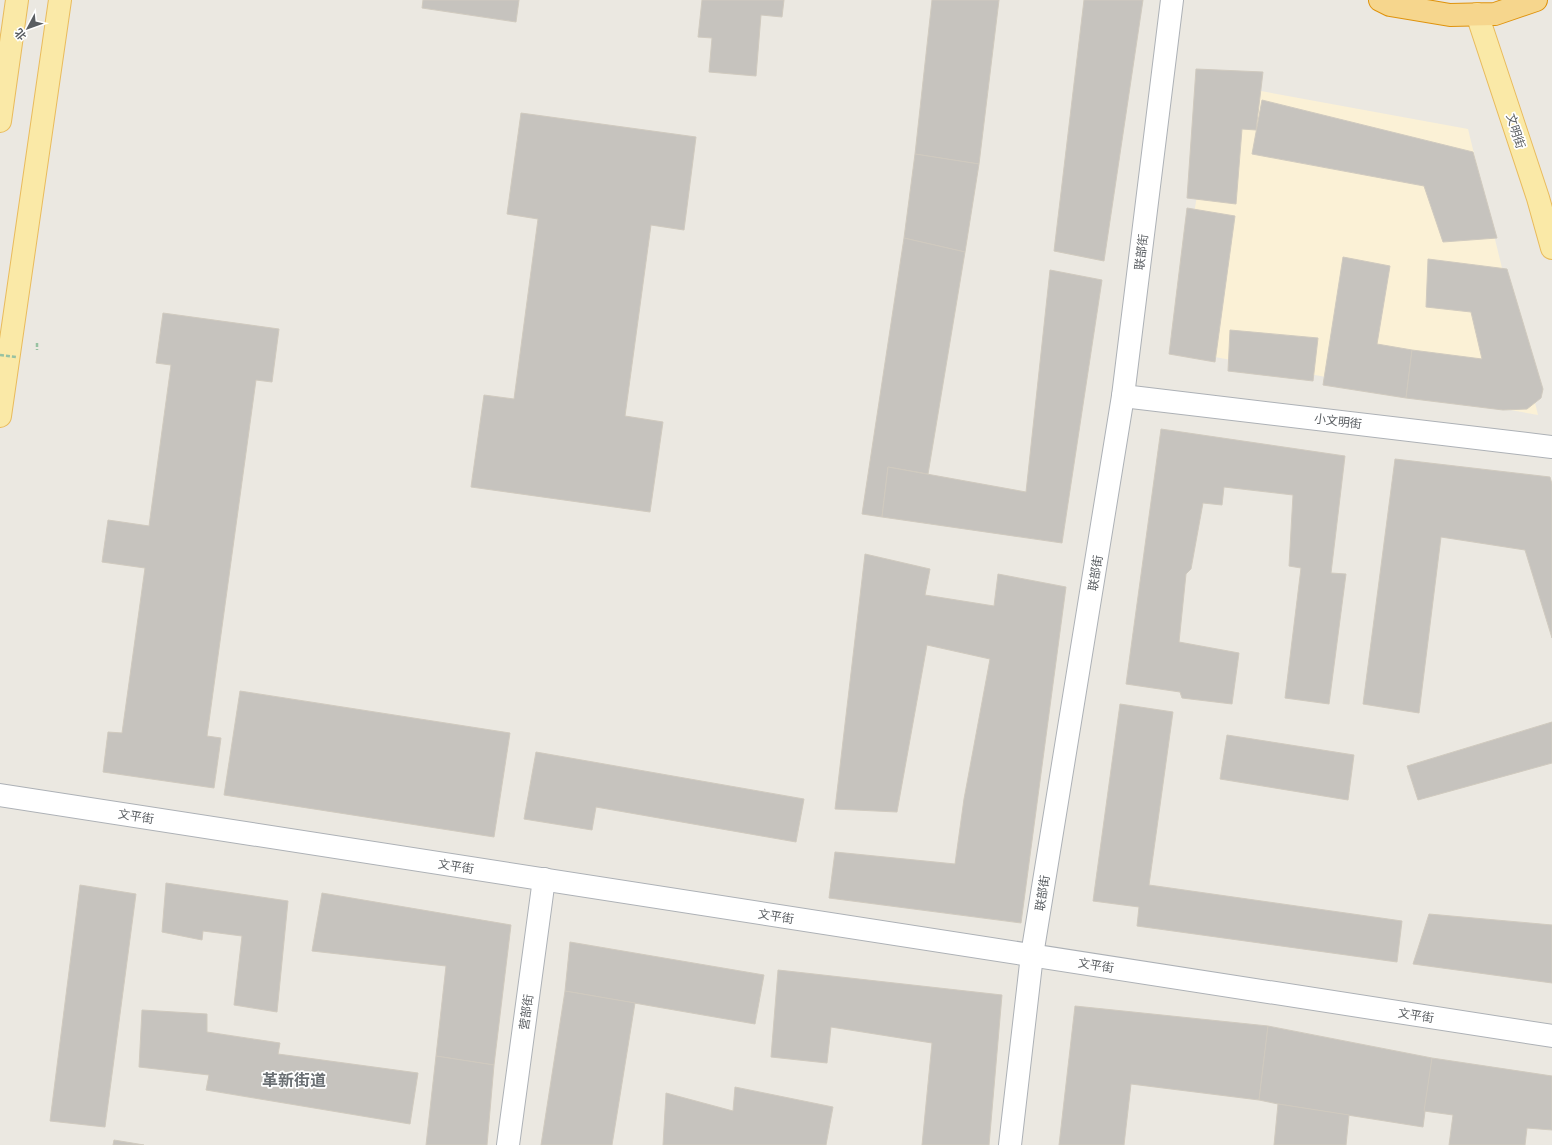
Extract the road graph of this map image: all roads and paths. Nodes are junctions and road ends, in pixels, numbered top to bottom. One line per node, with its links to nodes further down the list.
1 (17, 0): 7 (main road)
2 (60, 0): 12 (main road)
3 (1172, 0): 11 (street, 联部街)
4 (1380, 0): 6 (highway)
5 (1536, 0): 6 (highway)
6 (1478, 14): 8 (main road, 文明街)
7 (0, 122)
8 (1552, 248)
9 (0, 355): 10 (path, bridge)
10 (16, 357)
11 (1124, 396): 13 (street, 小文明街); 16 (street, 联部街)
12 (0, 416)
13 (1552, 447)
14 (0, 795): 15 (street, 文平街)
15 (544, 879): 16 (street, 文平街); 18 (street, 营部街)
16 (1032, 955): 17 (street, 文平街); 19 (street, 联部街)
17 (1552, 1036)
18 (508, 1145)
19 (1010, 1145)

